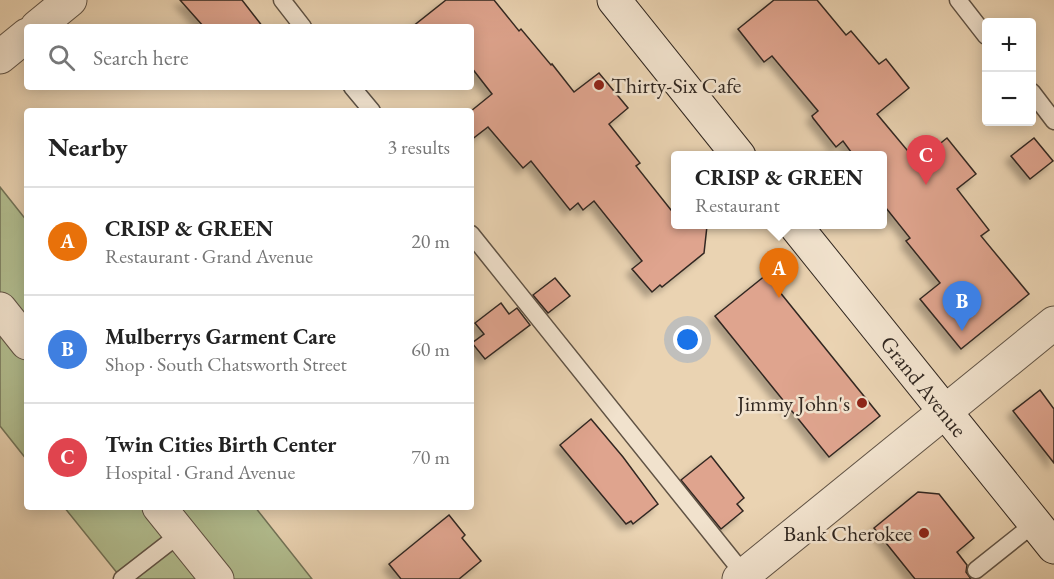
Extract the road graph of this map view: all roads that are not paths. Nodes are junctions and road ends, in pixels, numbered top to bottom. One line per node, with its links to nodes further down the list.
1 (69, 0): 5 (street)
2 (282, 0): 6 (lane)
3 (614, 0): 14 (street)
4 (958, 0): 7 (lane)
5 (41, 24)
6 (301, 24)
7 (982, 30)
8 (24, 37): 9 (street)
9 (0, 57)
10 (354, 90): 12 (lane)
11 (1036, 97): 13 (lane)
12 (370, 108)
13 (1054, 121)
14 (735, 151)
15 (797, 229): 20 (street, Grand Avenue)
16 (474, 238): 25 (lane)
17 (0, 309): 19 (street)
18 (1054, 323): 20 (street)
19 (24, 339)
20 (945, 412): 23 (street, Grand Avenue); 25 (street)
21 (161, 510): 22 (street)
22 (180, 534): 26 (lane); 27 (street)
23 (1044, 535): 24 (lane)
24 (976, 570)
25 (743, 578)
26 (122, 579)
27 (217, 579)

